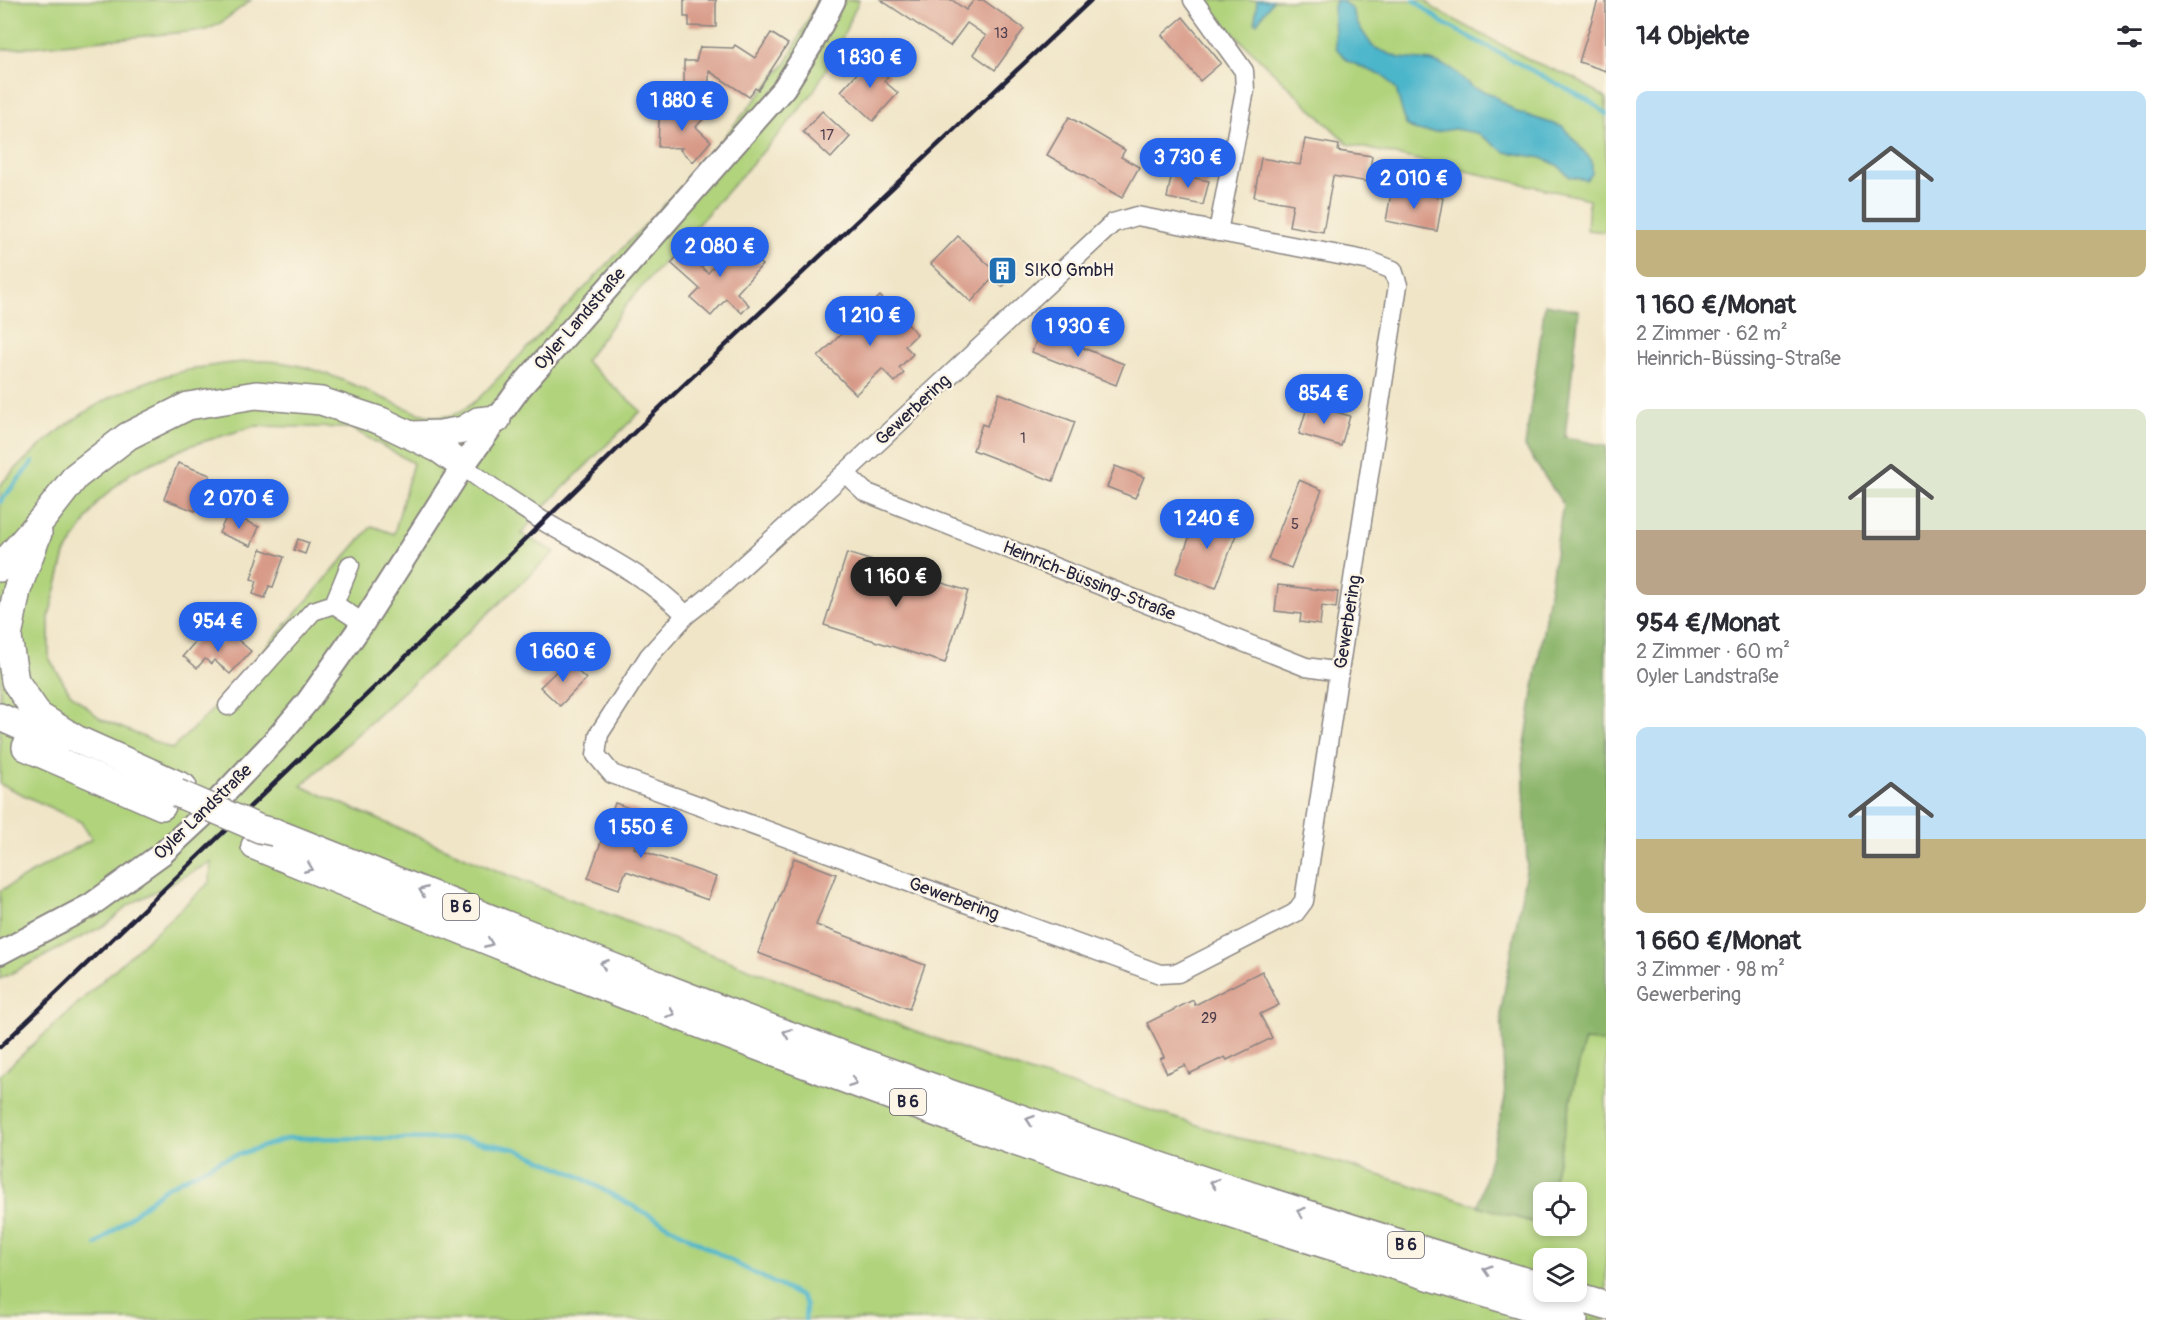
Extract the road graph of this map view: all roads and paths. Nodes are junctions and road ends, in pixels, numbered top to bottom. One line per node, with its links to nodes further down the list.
1 (834, 0): 4 (main road, Oyler Landstraße)
2 (1193, 0): 3 (street)
3 (1218, 232): 7 (street, Gewerbering); 14 (street, Gewerbering)
4 (497, 419): 5 (highway); 6 (main road, Oyler Landstraße)
5 (411, 435): 6 (highway); 8 (highway)
6 (463, 466): 12 (street); 13 (main road, Oyler Landstraße)
7 (845, 473): 12 (street, Gewerbering); 14 (street, Heinrich-Büssing-Straße)
8 (44, 518): 10 (highway); 18 (highway)
9 (350, 565): 11 (street)
10 (0, 568)
11 (334, 604): 13 (street); 15 (street)
12 (686, 615): 14 (street, Gewerbering)
13 (363, 623): 20 (main road, Oyler Landstraße)
14 (1340, 672)
15 (228, 706)
16 (0, 717): 18 (highway, B 6)
17 (0, 735): 18 (highway, B 6)
18 (174, 795): 19 (highway, B 6, bridge)
19 (264, 839): 21 (highway, B 6, one-way to 19); 24 (highway, B 6, one-way to 24)
20 (0, 953)
21 (1533, 1284)
22 (1587, 1300): 23 (highway)
23 (1606, 1306)
24 (1574, 1320)

